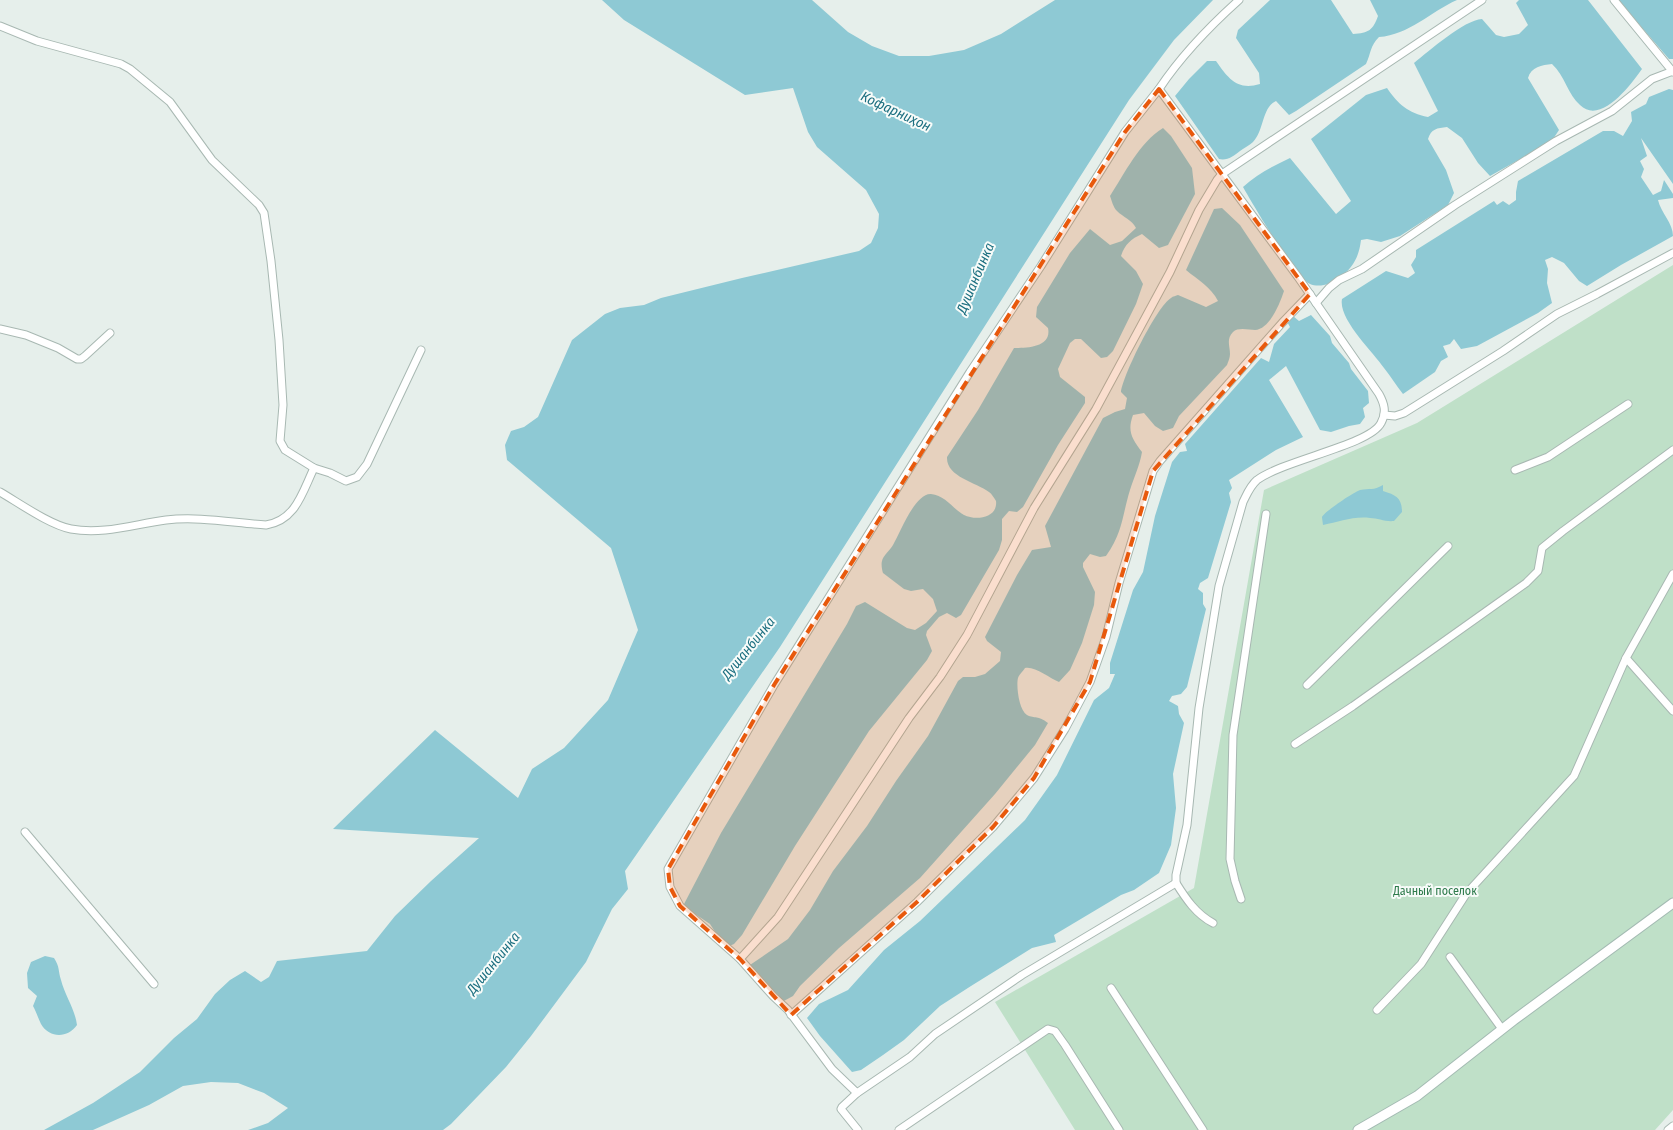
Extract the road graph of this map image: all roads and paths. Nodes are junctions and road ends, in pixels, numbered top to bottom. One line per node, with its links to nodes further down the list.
1 (1239, 0): 6 (street)
2 (1482, 0): 7 (street)
3 (1614, 0): 5 (street)
4 (0, 26): 17 (street)
5 (1673, 71): 10 (street)
6 (1159, 89): 7 (street); 33 (street)
7 (1222, 174): 9 (street); 33 (street)
8 (1673, 253): 15 (street)
9 (1310, 294): 10 (street); 37 (street)
10 (1316, 303): 15 (street)
11 (0, 329): 12 (street)
12 (110, 333)
13 (421, 350): 17 (street)
14 (1628, 404): 18 (street)
15 (1384, 415): 28 (street)
16 (1673, 450): 26 (street)
17 (314, 468): 19 (street)
18 (1515, 470)
19 (0, 492)
20 (1266, 514): 29 (street)
21 (1448, 546): 24 (street)
22 (1673, 574): 23 (street)
23 (1626, 658): 25 (street); 36 (street)
24 (1306, 685)
25 (1673, 711)
26 (1295, 744)
27 (25, 832): 34 (street)
28 (1176, 883): 31 (street); 39 (street)
29 (1241, 899)
30 (1673, 903): 38 (street)
31 (1213, 923)
32 (1450, 957): 38 (street)
33 (740, 959): 37 (street)
34 (154, 984)
35 (1111, 988): 44 (street)
36 (1377, 1010)
37 (791, 1015): 39 (street)
38 (1502, 1029): 45 (street)
39 (857, 1093): 41 (street)
40 (1673, 1126): 46 (street)
41 (858, 1130)
42 (899, 1130): 43 (street)
43 (1119, 1130)
44 (1203, 1130)
45 (1358, 1130)
46 (1668, 1130)

